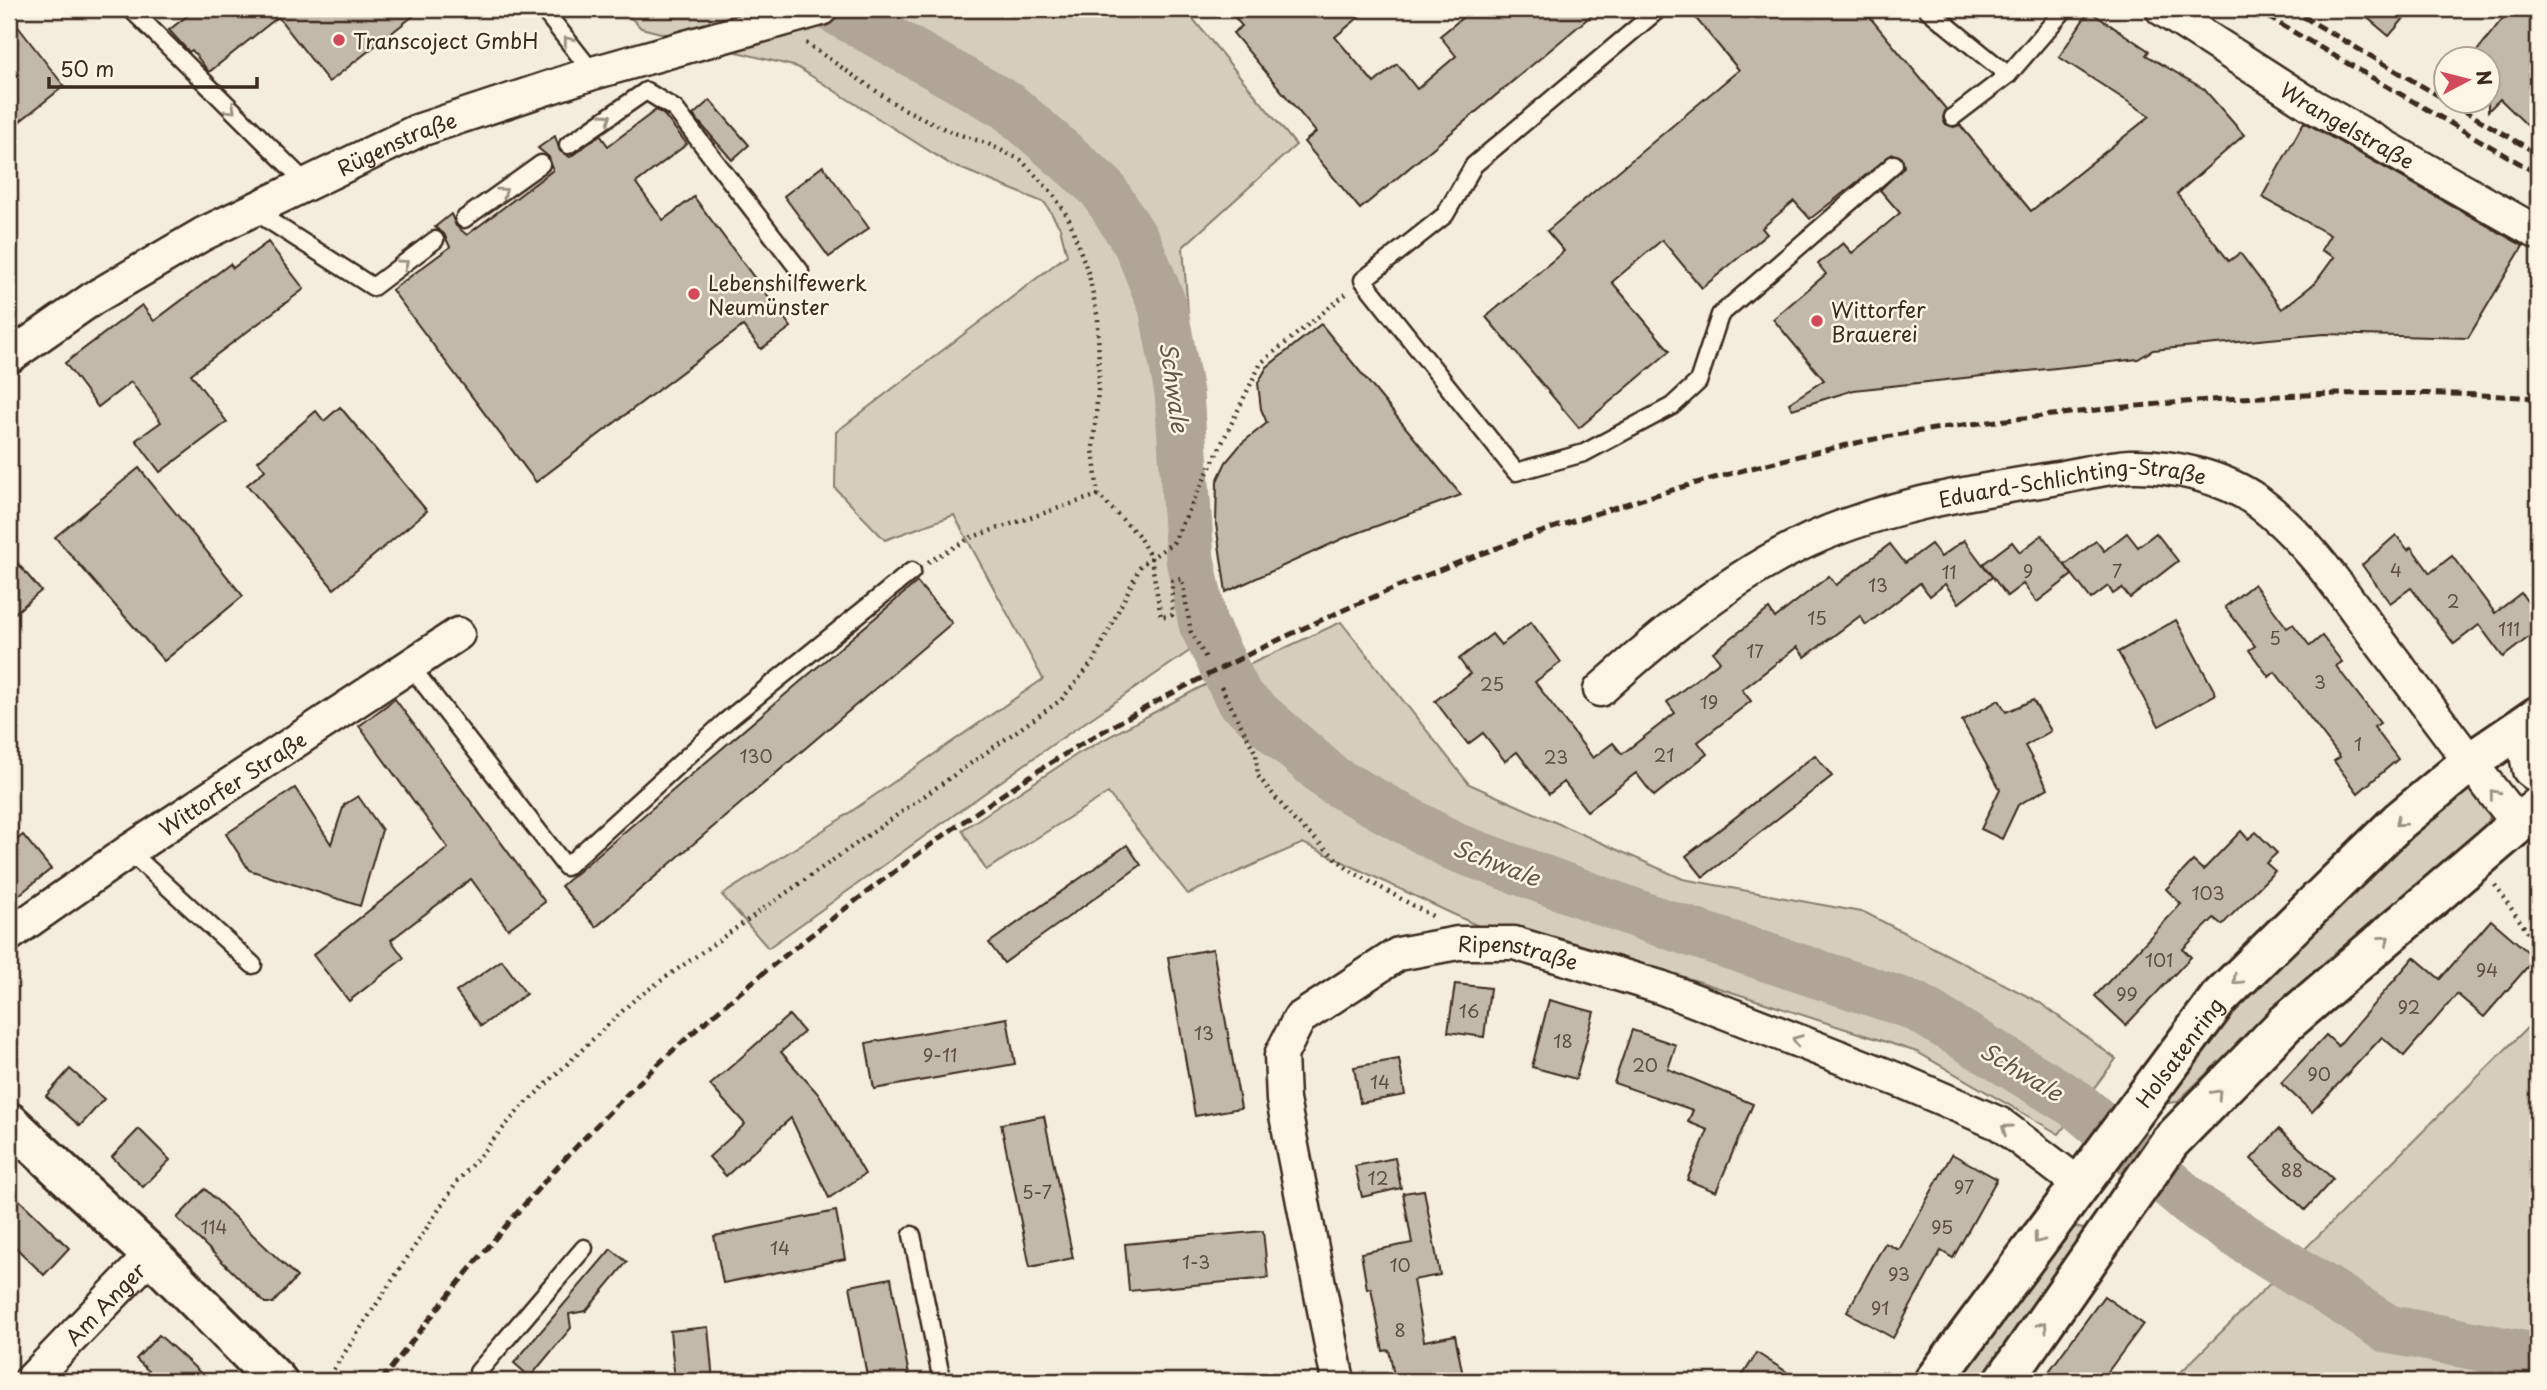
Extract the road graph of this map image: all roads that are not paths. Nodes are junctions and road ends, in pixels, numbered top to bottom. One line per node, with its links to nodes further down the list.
1 (131, 9): 16 (lane, one-way to 16)
2 (543, 9): 9 (lane, one-way to 2)
3 (1659, 9): 15 (lane)
4 (1927, 9): 10 (lane)
5 (2065, 9): 10 (lane)
6 (2162, 9): 19 (street, Wrangelstraße)
7 (797, 15): 8 (street, Rügenstraße)
8 (647, 58): 9 (street, Rügenstraße); 11 (lane)
9 (593, 73): 16 (street, Rügenstraße)
10 (2008, 75): 12 (lane)
11 (646, 91): 13 (lane, one-way to 11); 21 (lane)
12 (1953, 117)
13 (568, 145)
14 (541, 164): 18 (lane, one-way to 14)
15 (1894, 164)
16 (306, 183): 17 (street, Rügenstraße)
17 (251, 209): 20 (lane, one-way to 20); 22 (street, Rügenstraße)
18 (464, 219)
19 (2538, 233)
20 (435, 240)
21 (800, 271)
22 (9, 358)
23 (912, 570): 25 (lane)
24 (458, 634): 25 (street, Wittorfer Straße)
25 (411, 667): 31 (street, Wittorfer Straße)
26 (1600, 690): 28 (street, Eduard-Schlichting-Straße)
27 (2536, 718): 28 (main road, Holsatenring); 29 (street, Holsatenring)
28 (2469, 763): 30 (street, one-way to 28); 35 (main road, Holsatenring, one-way to 35)
29 (2538, 777)
30 (2529, 816): 45 (main road, one-way to 30)
31 (129, 851): 32 (street, Wittorfer Straße); 33 (lane)
32 (9, 935)
33 (253, 965)
34 (9, 1122): 38 (main road)
35 (2087, 1174): 43 (street, Ripenstraße, one-way to 43); 44 (main road, Holsatenring, one-way to 44)
36 (912, 1235): 42 (lane)
37 (584, 1248): 41 (lane)
38 (151, 1255): 39 (street, Am Anger); 40 (main road)
39 (30, 1381)
40 (277, 1381)
41 (478, 1381)
42 (942, 1381)
43 (1338, 1381)
44 (1934, 1381)
45 (2004, 1381)

